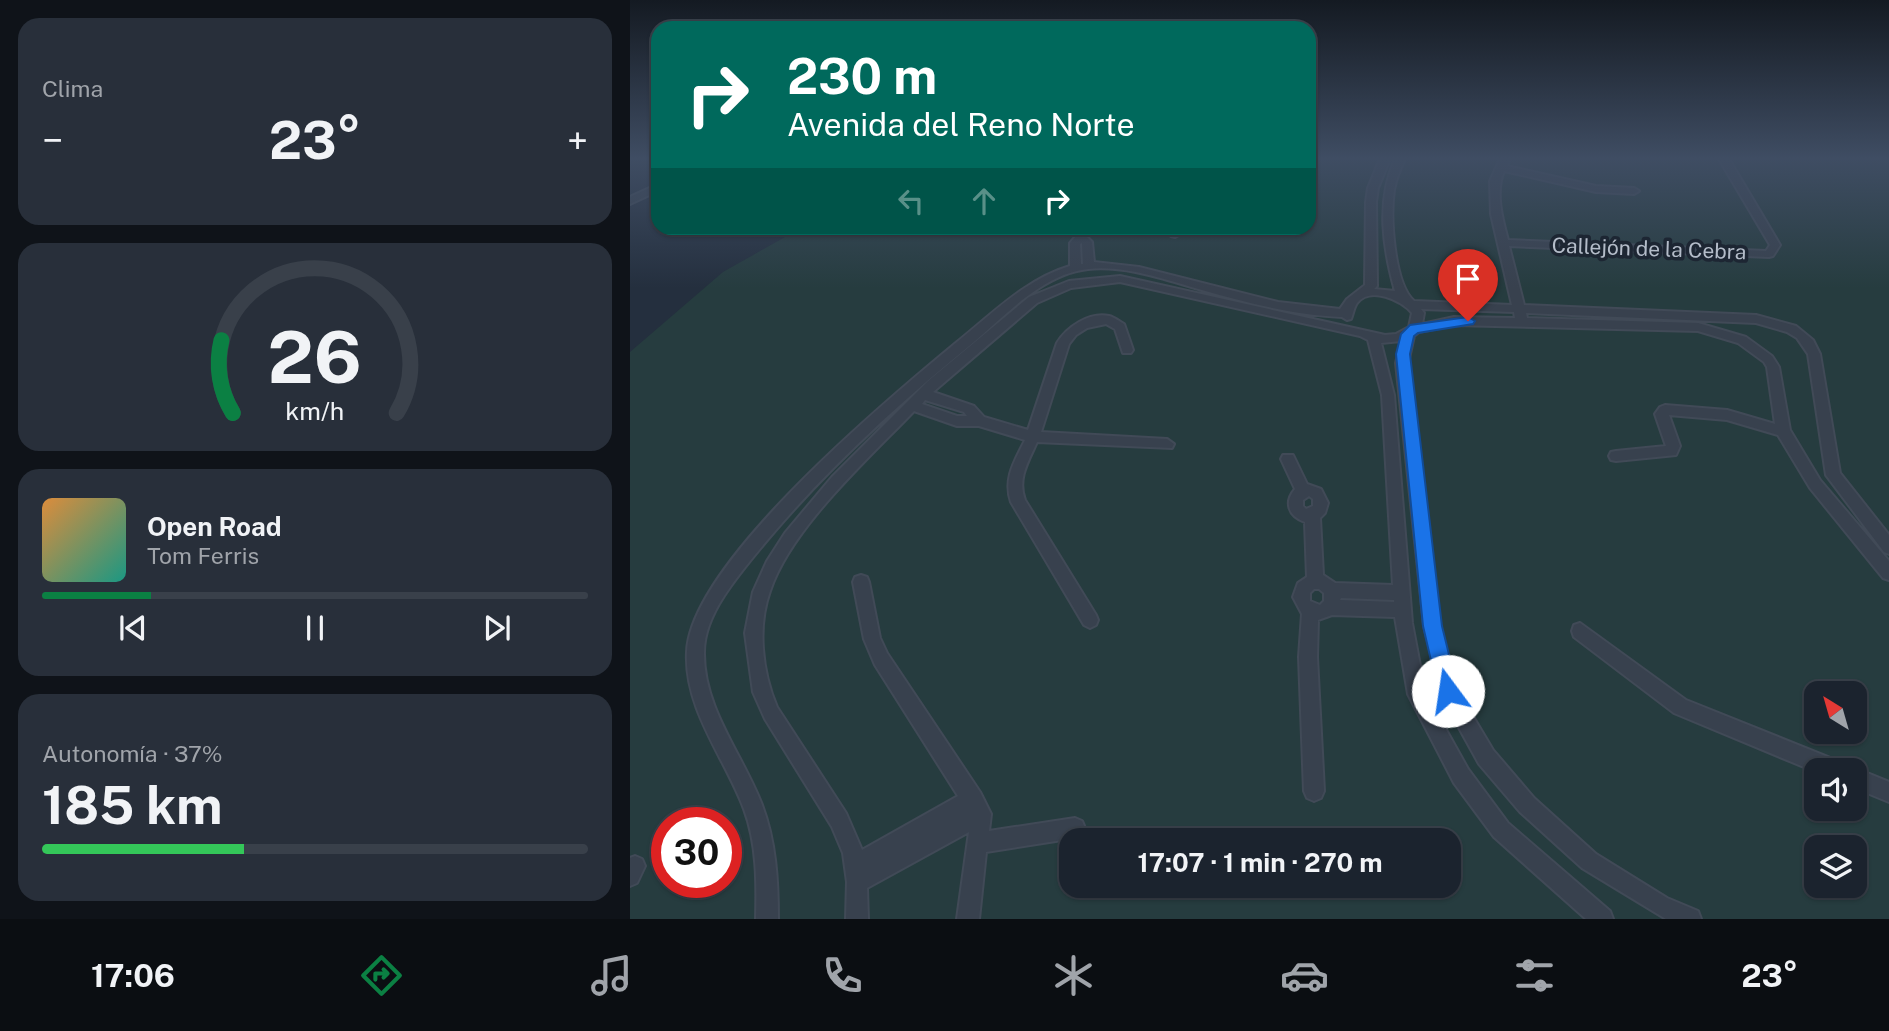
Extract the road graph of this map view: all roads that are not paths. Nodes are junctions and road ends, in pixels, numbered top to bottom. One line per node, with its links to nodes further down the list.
1 (1373, 202): 8 (street)
2 (1388, 202): 9 (street)
3 (1496, 202): 6 (street)
4 (1749, 202): 6 (street, Callejón de la Cebra)
5 (1079, 235): 7 (street)
6 (1502, 243): 12 (street)
7 (1083, 267): 11 (street); 42 (street)
8 (1358, 297): 9 (street); 11 (street)
9 (1402, 297): 10 (street)
10 (1413, 305): 12 (street); 14 (street)
11 (1347, 309): 15 (street)
12 (1520, 317): 13 (street); 14 (street)
13 (1674, 320): 20 (street); 25 (street)
14 (1411, 331): 15 (street); 46 (street)
15 (1366, 335): 17 (street); 30 (street)
16 (1127, 350): 21 (street)
17 (923, 394): 18 (street); 19 (street)
18 (911, 405): 19 (street); 41 (street)
19 (979, 421): 21 (street)
20 (1783, 431): 23 (street); 26 (street)
21 (1033, 437): 22 (street); 32 (street)
22 (1167, 444)
23 (1616, 456)
24 (1289, 459): 28 (street)
25 (1889, 547)
26 (1889, 573)
27 (861, 582): 38 (street)
28 (1315, 582): 29 (street); 31 (street)
29 (1330, 598): 30 (street); 31 (street)
30 (1403, 601): 45 (street)
31 (1310, 610): 36 (street)
32 (1090, 620)
33 (1580, 631): 34 (street)
34 (1806, 758)
35 (1867, 783): 37 (street)
36 (1314, 791)
37 (1889, 792)
38 (977, 807): 40 (street); 41 (street)
39 (1059, 830): 40 (street)
40 (979, 843): 44 (street)
41 (857, 873): 43 (street)
42 (767, 919)
43 (857, 919)
44 (968, 919)
45 (1602, 919)
46 (1690, 919)

